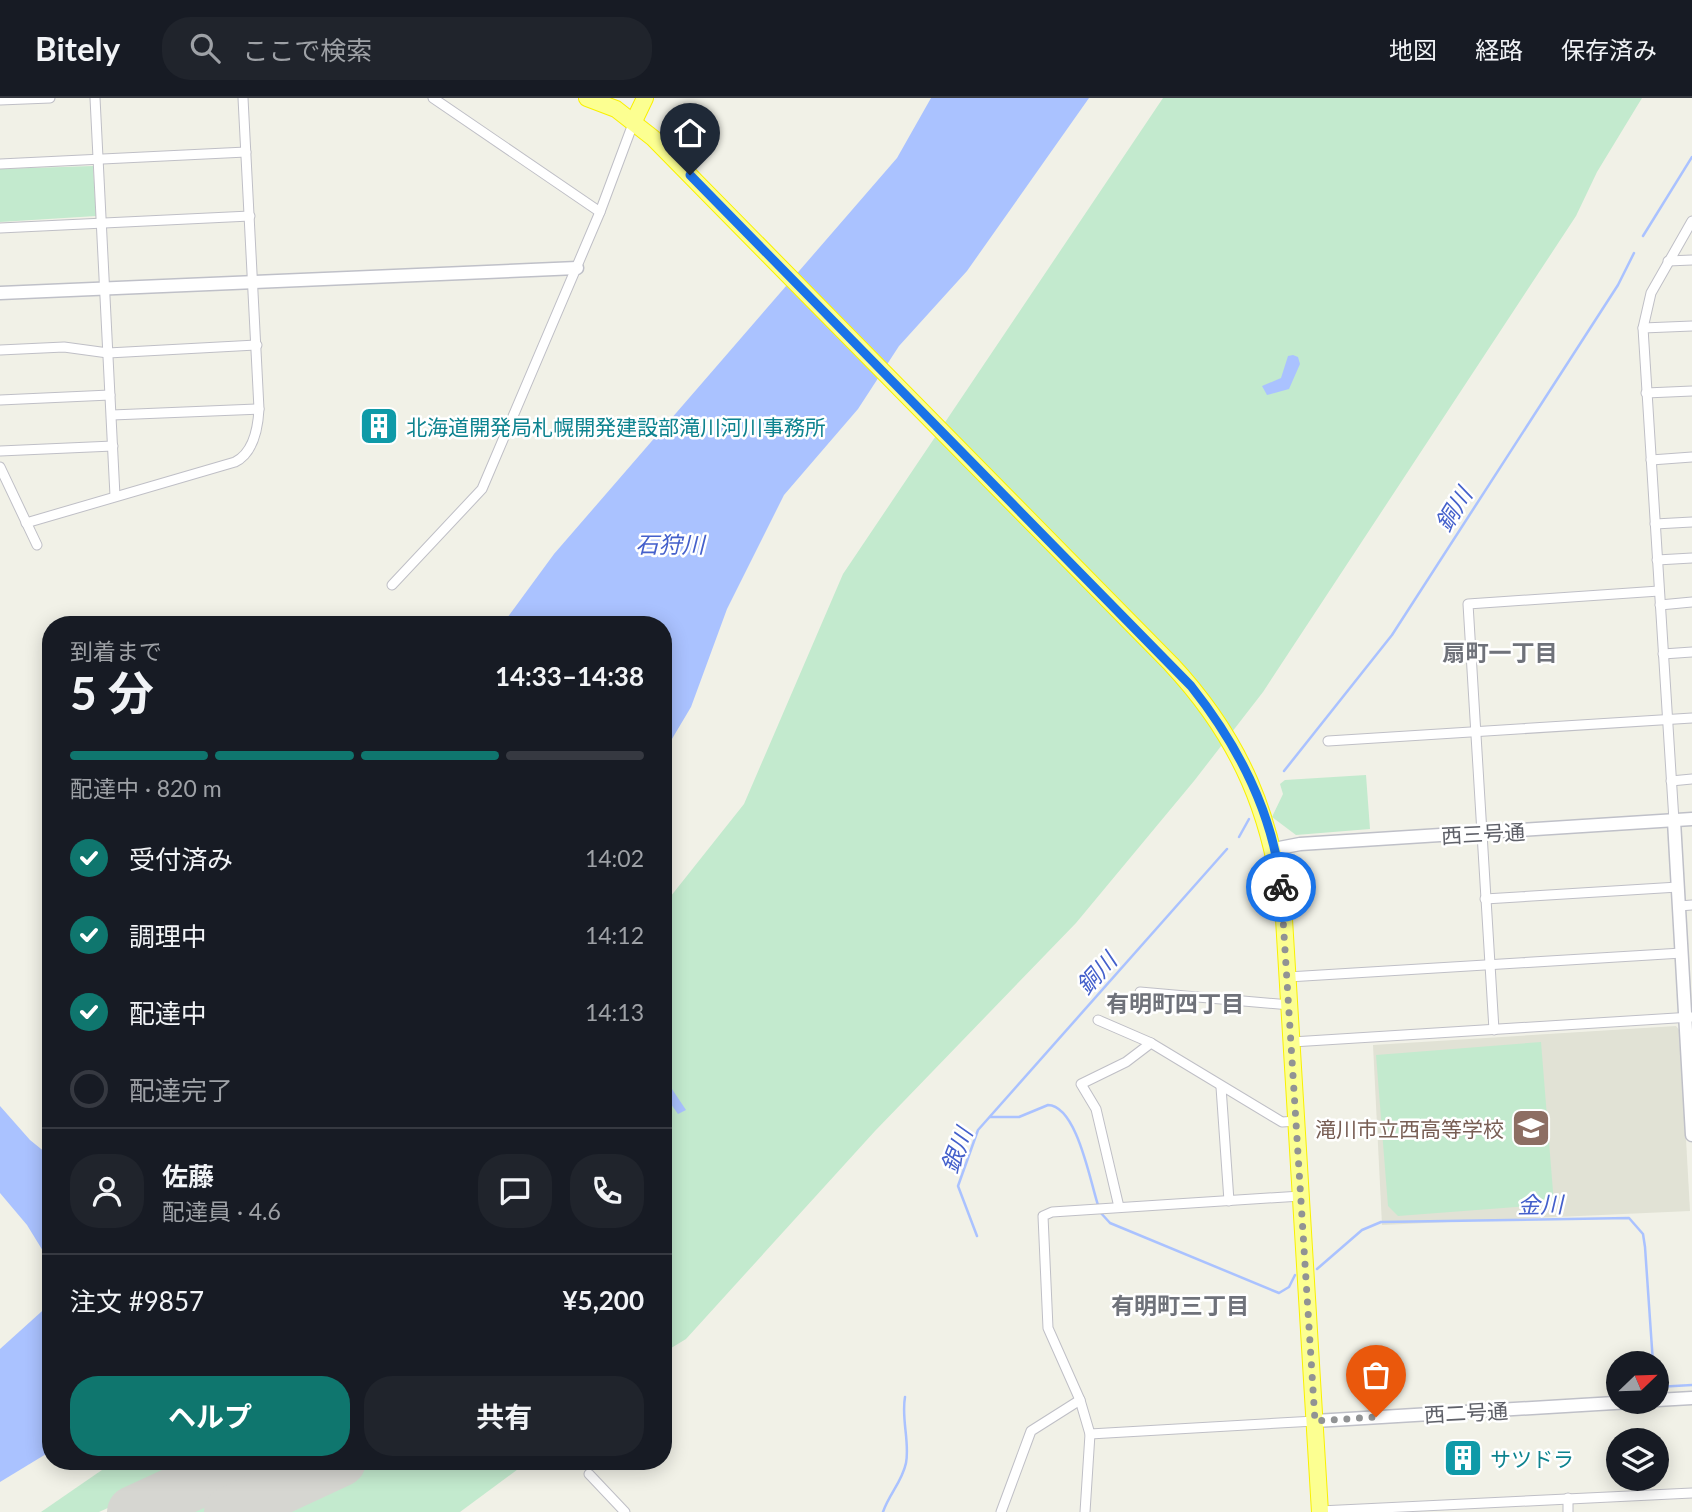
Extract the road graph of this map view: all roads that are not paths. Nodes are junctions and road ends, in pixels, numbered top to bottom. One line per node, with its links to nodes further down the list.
1 (50, 98): 7 (street)
2 (95, 98): 10 (street)
3 (243, 98): 9 (street)
4 (433, 98): 12 (street)
5 (587, 98): 8 (highway)
6 (645, 98): 8 (highway)
7 (0, 100)
8 (634, 121): 12 (street); 61 (highway)
9 (246, 152): 10 (street); 13 (street)
10 (98, 159): 11 (street); 15 (street)
11 (0, 164)
12 (600, 212): 19 (street)
13 (250, 216): 15 (street); 20 (street)
14 (1692, 221): 18 (street)
15 (101, 223): 16 (street); 21 (street)
16 (0, 228)
17 (1692, 260): 18 (street)
18 (1668, 261): 24 (street)
19 (577, 268): 20 (street); 46 (street)
20 (253, 280): 21 (street); 25 (street)
21 (104, 288): 22 (street); 27 (street)
22 (0, 293)
23 (1692, 326): 24 (street)
24 (1643, 328): 29 (street)
25 (257, 345): 27 (street); 32 (street)
26 (0, 350): 27 (street)
27 (108, 353): 30 (street)
28 (1692, 391): 29 (street)
29 (1646, 393): 37 (street)
30 (110, 395): 31 (street); 33 (street)
31 (0, 400)
32 (259, 409): 33 (street); 39 (street)
33 (111, 415): 34 (street)
34 (113, 446): 35 (street); 39 (street)
35 (0, 451)
36 (1692, 457): 37 (street)
37 (1651, 460): 42 (street)
38 (0, 467): 41 (street)
39 (115, 496): 41 (street)
40 (1692, 522): 42 (street)
41 (26, 523): 43 (street)
42 (1655, 524): 45 (street)
43 (37, 545)
44 (1692, 558): 45 (street)
45 (1657, 560): 47 (street)
46 (392, 585)
47 (1659, 591): 49 (street); 54 (street)
48 (1692, 602): 49 (street)
49 (1660, 605): 51 (street)
50 (1692, 652): 51 (street)
51 (1663, 654): 53 (street)
52 (1692, 718): 53 (street)
53 (1668, 720): 54 (street); 57 (street)
54 (1474, 732): 55 (street); 60 (street)
55 (1328, 741)
56 (1692, 779): 57 (street)
57 (1671, 781): 59 (street)
58 (1692, 819): 59 (street, 西三号通)
59 (1674, 821): 60 (street, 西三号通); 62 (street)
60 (1481, 834): 61 (street, 西三号通); 63 (street)
61 (1274, 849): 67 (highway)
62 (1678, 887): 63 (street); 64 (street)
63 (1485, 899): 66 (street)
64 (1686, 906): 65 (street)
65 (1685, 948): 66 (street); 70 (street)
66 (1490, 965): 67 (street); 72 (street)
67 (1288, 978): 69 (highway)
68 (1140, 992): 69 (street)
69 (1290, 1005): 73 (highway)
70 (1689, 1017): 72 (street); 75 (street)
71 (1098, 1020): 74 (street)
72 (1494, 1030): 73 (street)
73 (1292, 1042): 77 (highway)
74 (1151, 1043): 76 (street); 81 (street)
75 (1691, 1083): 78 (street)
76 (1221, 1087): 77 (street); 80 (street)
77 (1297, 1121): 79 (highway)
78 (1692, 1135)
79 (1301, 1196): 80 (street); 86 (highway)
80 (1229, 1201): 81 (street)
81 (1119, 1207): 84 (street)
82 (1692, 1398): 83 (street)
83 (1670, 1399)
84 (1080, 1401): 87 (street); 93 (street)
85 (1606, 1404): 86 (street, 西二号通)
86 (1315, 1421): 87 (street, 西二号通); 95 (highway)
87 (1090, 1434): 94 (street)
88 (589, 1474): 92 (street)
89 (1692, 1493): 90 (street)
90 (1567, 1498): 91 (street); 96 (street)
91 (1452, 1508): 95 (street)
92 (625, 1512)
93 (1001, 1512)
94 (1085, 1512)
95 (1320, 1512)
96 (1568, 1512)

